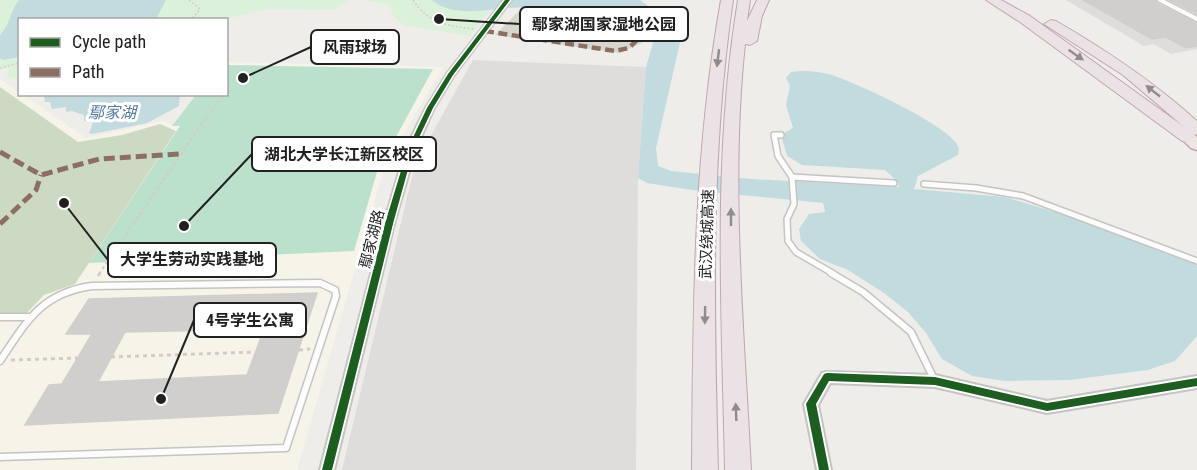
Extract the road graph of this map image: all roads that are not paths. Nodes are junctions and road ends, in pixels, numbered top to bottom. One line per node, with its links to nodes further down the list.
1 (508, 0): 24 (street, 鄢家湖路)
2 (728, 0): 25 (highway, 武汉绕城高速, one-way to 25)
3 (744, 0): 13 (highway, 武汉绕城高速)
4 (763, 0): 13 (highway)
5 (987, 0): 9 (highway)
6 (992, 0): 9 (highway)
7 (1160, 0): 10 (lane)
8 (1006, 2): 12 (highway, one-way to 8)
9 (1025, 19): 12 (highway, one-way to 12)
10 (1197, 20)
11 (781, 135): 14 (lane)
12 (1194, 137)
13 (731, 162): 26 (highway, 武汉绕城高速, one-way to 13)
14 (792, 177): 15 (lane); 21 (lane)
15 (894, 183)
16 (924, 184): 17 (lane)
17 (1197, 261)
18 (0, 317): 19 (lane)
19 (30, 317): 20 (lane); 23 (lane)
20 (0, 361)
21 (935, 381): 22 (street); 27 (street)
22 (1197, 382)
23 (2, 460)
24 (327, 470)
25 (705, 470)
26 (738, 470)
27 (824, 470)

